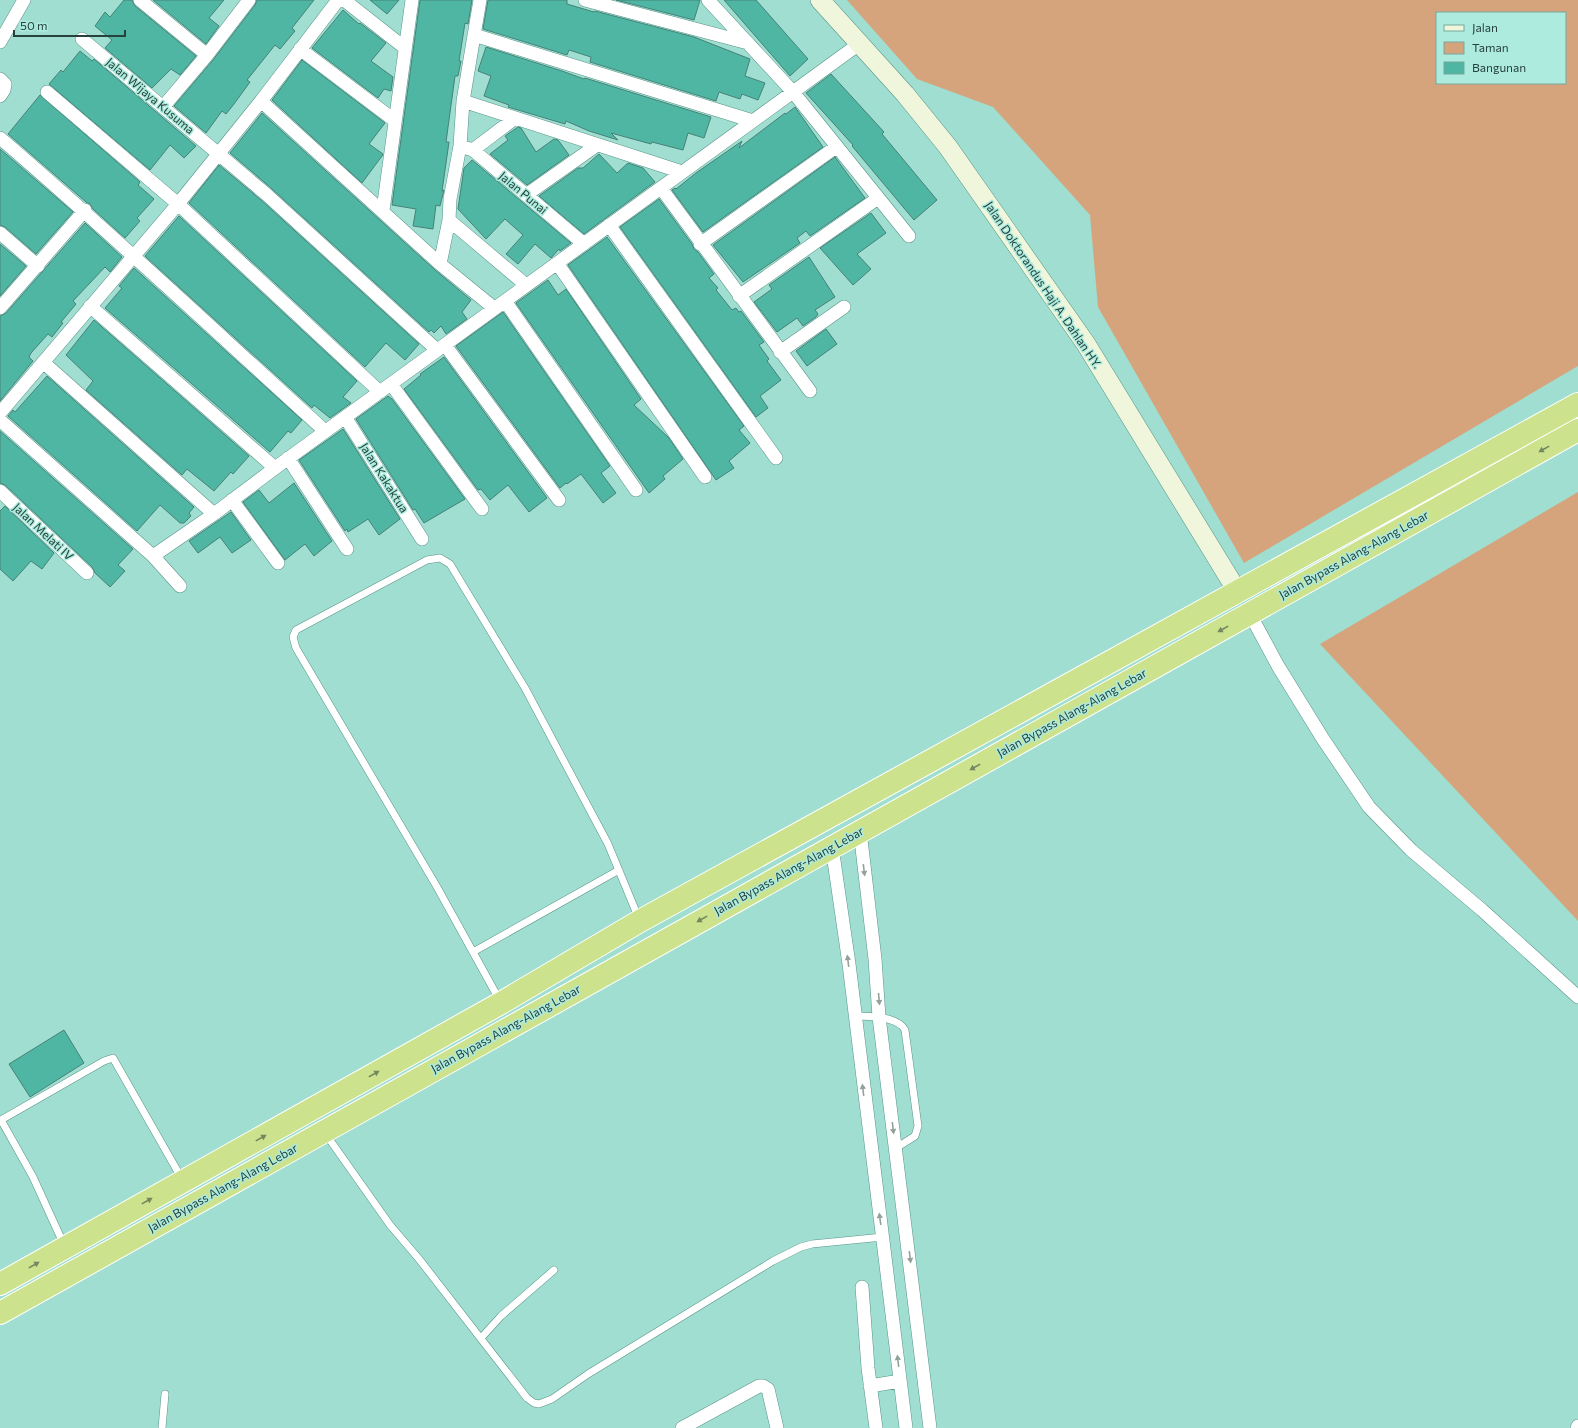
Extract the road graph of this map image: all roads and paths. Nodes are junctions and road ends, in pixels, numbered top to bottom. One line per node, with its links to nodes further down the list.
1 (24, 0): 13 (street)
2 (140, 0): 18 (street)
3 (338, 0): 17 (street)
4 (344, 0): 16 (street)
5 (412, 0): 16 (street)
6 (480, 0): 11 (street)
7 (585, 0): 14 (street)
8 (708, 0): 14 (street)
9 (820, 0): 15 (street, Jalan Doktorandus Haji A. Dahlan HY.)
10 (245, 1): 18 (street)
11 (474, 35): 24 (street); 28 (street)
12 (82, 39): 25 (street, Jalan Wijaya Kusuma)
13 (0, 42)
14 (748, 43): 21 (street)
15 (859, 44): 21 (street); 88 (street, Jalan Doktorandus Haji A. Dahlan HY.)
16 (405, 48): 27 (street)
17 (300, 50): 23 (street); 27 (street)
18 (207, 55): 25 (street)
19 (0, 79): 22 (street)
20 (47, 92): 39 (street)
21 (793, 92): 28 (street); 32 (street)
22 (0, 96)
23 (261, 101): 34 (street); 41 (street)
24 (463, 101): 26 (street); 31 (street)
25 (163, 107): 34 (street, Jalan Wijaya Kusuma)
26 (515, 118): 30 (street); 33 (street)
27 (394, 120): 41 (street)
28 (753, 121): 35 (street)
29 (0, 138): 40 (street)
30 (596, 145): 35 (street); 37 (street)
31 (460, 146): 33 (street, Jalan Punai); 42 (street)
32 (836, 147): 38 (street); 47 (street)
33 (473, 150): 37 (street, Jalan Punai)
34 (218, 154): 39 (street); 58 (street, Jalan Wijaya Kusuma)
35 (682, 172): 36 (street)
36 (660, 188): 43 (street); 47 (street)
37 (526, 195): 46 (street, Jalan Punai)
38 (878, 198): 45 (street); 53 (street)
39 (178, 204): 48 (street); 63 (street)
40 (84, 210): 48 (street); 51 (street)
41 (383, 210): 50 (street)
42 (449, 220): 50 (street); 52 (street)
43 (609, 226): 46 (street); 71 (street)
44 (0, 233): 51 (street)
45 (909, 236)
46 (584, 244): 49 (street)
47 (700, 244): 53 (street)
48 (133, 257): 55 (street); 69 (street)
49 (557, 263): 52 (street); 74 (street)
50 (440, 264): 54 (street)
51 (38, 266): 57 (street)
52 (526, 286): 54 (street)
53 (739, 296): 59 (street)
54 (500, 305): 58 (street); 75 (street)
55 (90, 306): 60 (street); 72 (street)
56 (844, 307): 59 (street)
57 (0, 308)
58 (441, 347): 61 (street); 79 (street, Jalan Wijaya Kusuma)
59 (780, 352): 62 (street)
60 (43, 362): 65 (street); 81 (street)
61 (392, 384): 63 (street); 80 (street)
62 (810, 391)
63 (380, 392): 66 (street)
64 (1578, 404): 73 (highway, Jalan Bypass Alang-Alang Lebar)
65 (0, 413)
66 (345, 417): 69 (street); 82 (street, Jalan Kakaktua)
67 (0, 420): 84 (street)
68 (1578, 430): 77 (highway, Jalan Bypass Alang-Alang Lebar, one-way to 77)
69 (325, 431): 70 (street)
70 (288, 458): 72 (street); 83 (street)
71 (776, 458)
72 (275, 468): 78 (street)
73 (1452, 474): 77 (highway); 88 (highway, Jalan Bypass Alang-Alang Lebar)
74 (705, 477)
75 (636, 490)
76 (0, 491): 86 (street, Jalan Melati IV)
77 (1464, 494): 89 (highway, Jalan Bypass Alang-Alang Lebar)
78 (232, 500): 81 (street); 85 (street)
79 (559, 500)
80 (482, 508)
81 (214, 514): 84 (street)
82 (422, 539)
83 (347, 549)
84 (153, 556): 87 (street)
85 (278, 563)
86 (87, 573)
87 (180, 586)
88 (1234, 587): 93 (highway, Jalan Bypass Alang-Alang Lebar)
89 (1250, 614): 90 (highway, Jalan Bypass Alang-Alang Lebar, one-way to 90); 95 (street)
90 (860, 831): 91 (highway, Jalan Bypass Alang-Alang Lebar); 98 (street, one-way to 98)
91 (832, 847): 97 (street, one-way to 91); 99 (highway, Jalan Bypass Alang-Alang Lebar, one-way to 99)
92 (619, 870): 93 (lane); 94 (lane); 94 (lane)
93 (640, 921): 96 (highway, Jalan Bypass Alang-Alang Lebar)
94 (473, 952): 96 (lane)
95 (1578, 997)
96 (502, 1003): 101 (highway, Jalan Bypass Alang-Alang Lebar, one-way to 96)
97 (854, 1016): 98 (lane); 102 (street, one-way to 97)
98 (879, 1017): 100 (street, one-way to 100); 100 (lane)
99 (324, 1132): 107 (highway, Jalan Bypass Alang-Alang Lebar); 108 (lane)
100 (896, 1148): 117 (street, one-way to 117)
101 (183, 1181): 103 (highway, Jalan Bypass Alang-Alang Lebar, one-way to 101); 103 (lane)
102 (883, 1236): 108 (lane); 109 (street, one-way to 102)
103 (66, 1248): 105 (highway, Jalan Bypass Alang-Alang Lebar, one-way to 103)
104 (554, 1270): 108 (lane)
105 (0, 1284)
106 (862, 1287): 110 (street)
107 (0, 1313)
108 (481, 1338)
109 (900, 1381): 110 (street); 116 (street)
110 (870, 1386): 115 (street)
111 (165, 1394): 112 (lane)
112 (162, 1428)
113 (682, 1428): 114 (street)
114 (777, 1428)
115 (876, 1428)
116 (906, 1428)
117 (930, 1428)

